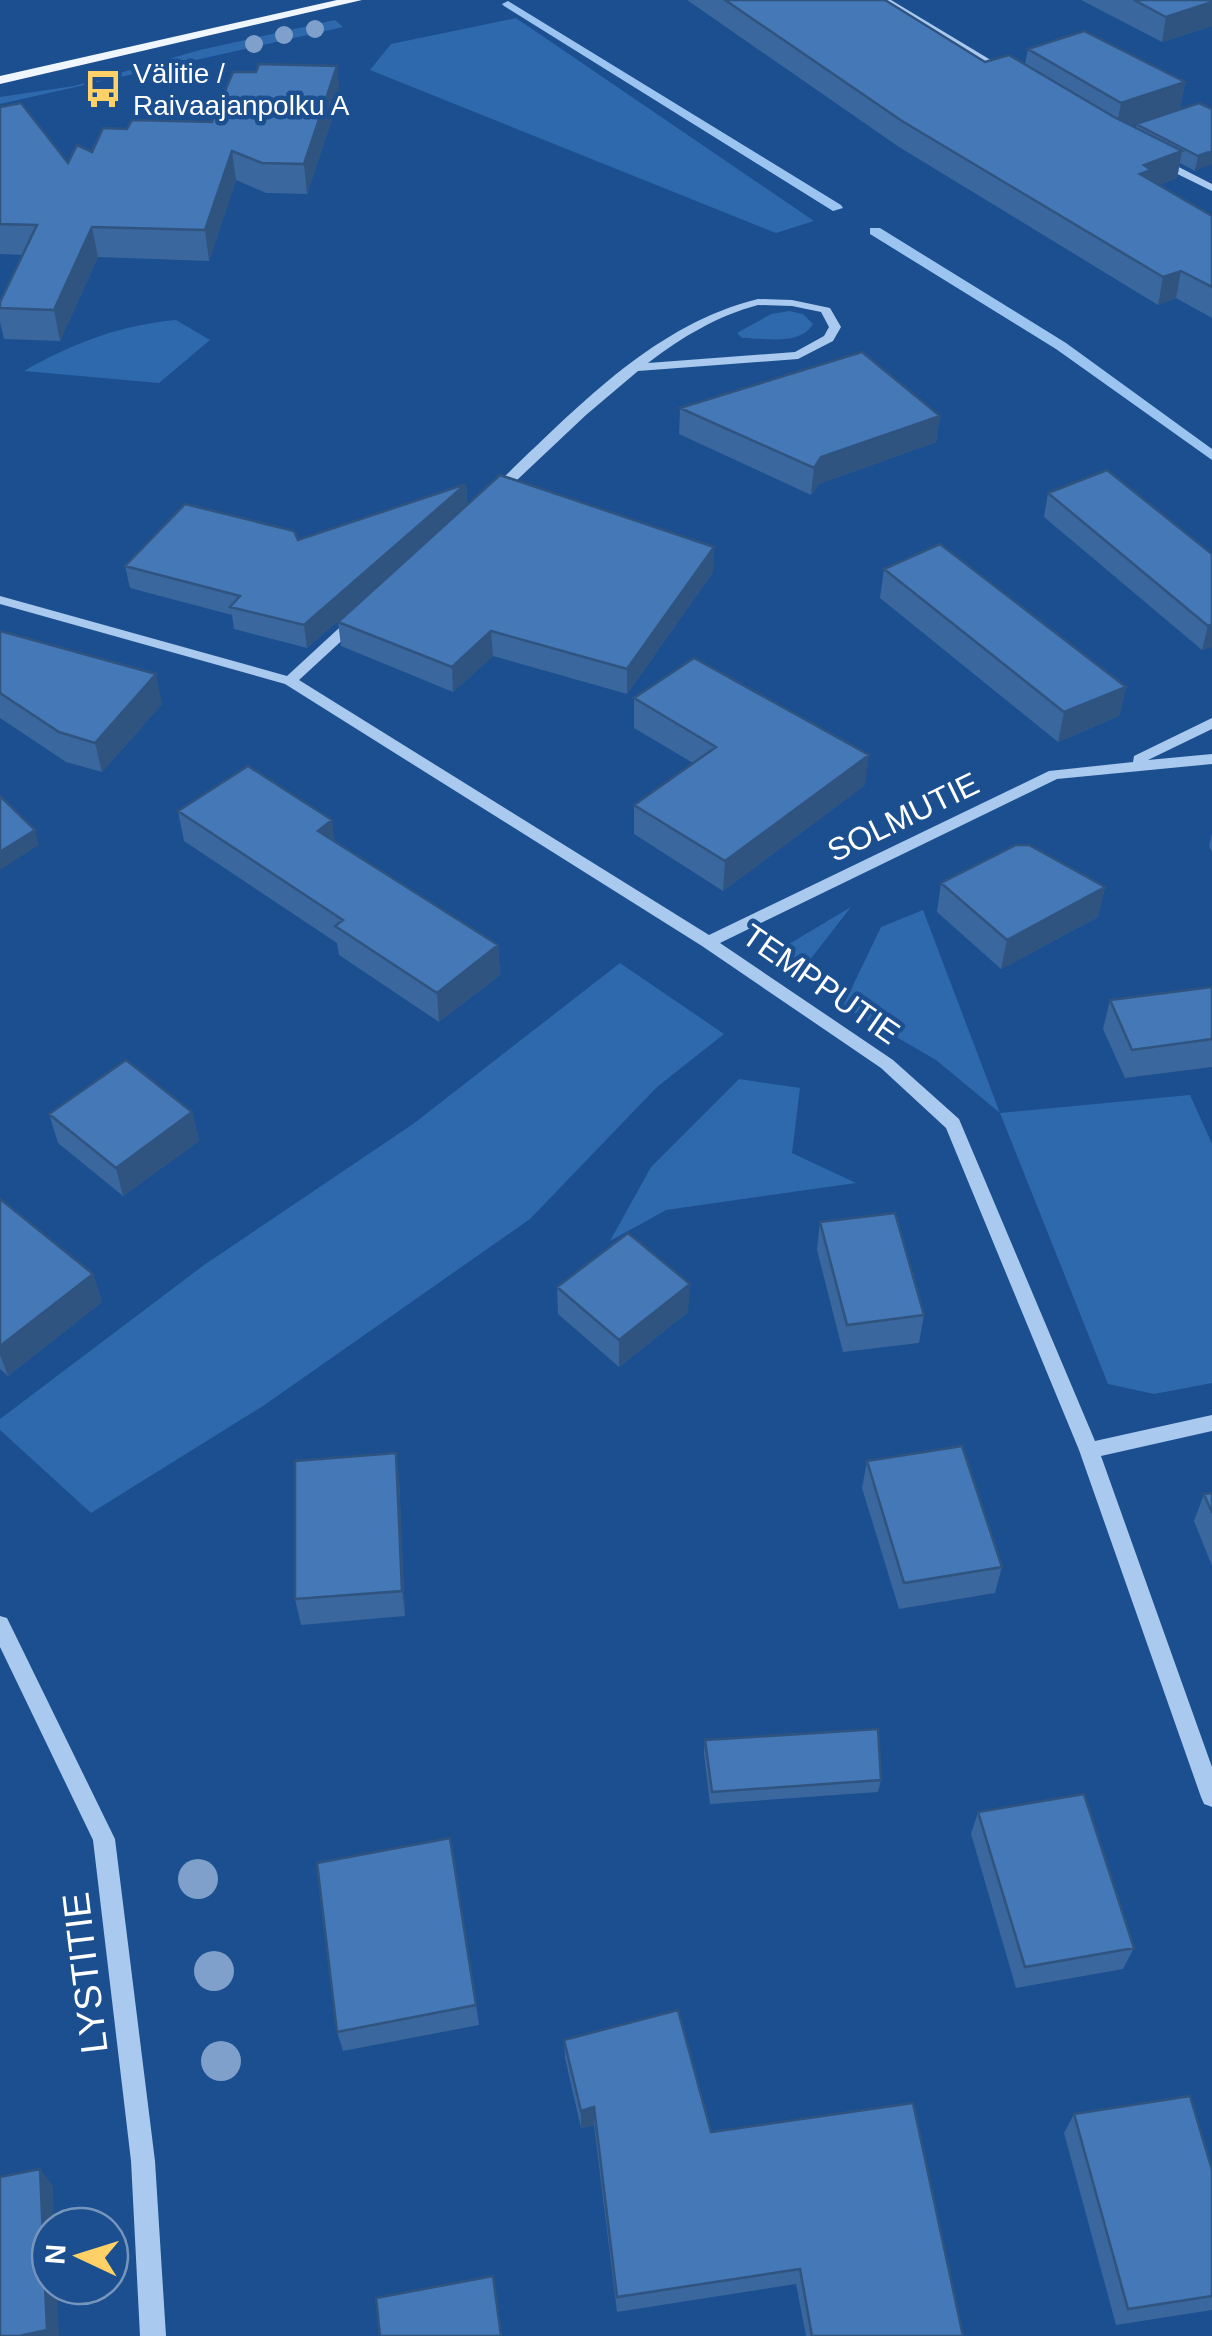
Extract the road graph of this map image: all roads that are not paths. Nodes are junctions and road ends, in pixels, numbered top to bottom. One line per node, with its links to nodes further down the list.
1 (355, 0): 3 (main road)
2 (884, 0): 4 (street)
3 (0, 80)
4 (1024, 83)
5 (1148, 154): 6 (street)
6 (1212, 188)
7 (631, 368): 7 (street); 8 (street)
8 (483, 504)
9 (0, 600): 11 (street, TEMPPUTIE)
10 (367, 610): 11 (street)
11 (290, 681): 15 (street, TEMPPUTIE)
12 (1212, 722): 14 (street, SOLMUTIE)
13 (1212, 759): 14 (street, SOLMUTIE)
14 (1130, 764): 15 (street, SOLMUTIE)
15 (708, 942): 17 (street, TEMPPUTIE)
16 (1212, 1423): 17 (street)
17 (1089, 1450): 19 (street, TEMPPUTIE)
18 (0, 1625): 20 (street, LYSTITIE)
19 (1212, 1797)
20 (153, 2336)

